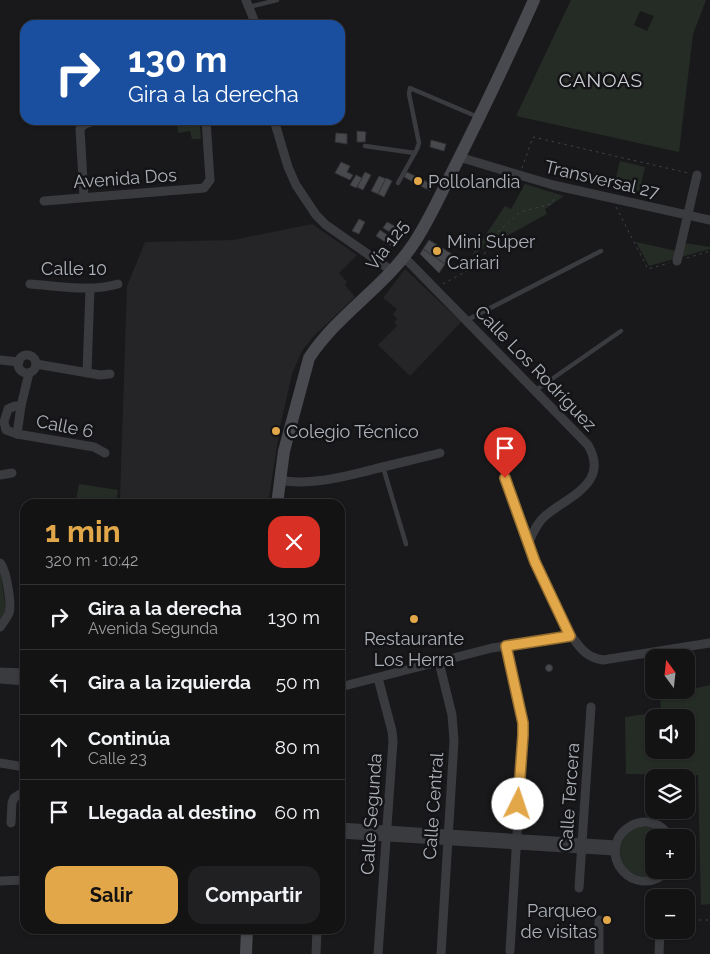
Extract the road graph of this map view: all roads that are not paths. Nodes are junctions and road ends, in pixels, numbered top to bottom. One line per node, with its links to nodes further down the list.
1 (277, 0): 3 (lane)
2 (534, 0): 5 (main road, Vía 125)
3 (248, 4): 4 (street)
4 (254, 20)
5 (479, 117): 10 (lane); 11 (main road, Vía 125)
6 (84, 125): 14 (street)
7 (206, 125): 14 (street, Avenida Dos)
8 (275, 125): 21 (street)
9 (366, 146): 10 (lane)
10 (415, 153): 13 (lane)
11 (459, 157): 16 (street, Transversal 27); 19 (main road, Vía 125)
12 (697, 175): 16 (street)
13 (398, 183)
14 (84, 197): 15 (street, Avenida Dos)
15 (44, 201)
16 (687, 215): 17 (street, Transversal 27); 20 (street)
17 (710, 220)
18 (601, 251): 25 (lane)
19 (404, 257): 21 (main road, Vía 125); 25 (street, Calle Los Rodríguez)
20 (677, 261)
21 (392, 271): 42 (main road, Vía 125)
22 (30, 284): 24 (street, Calle 10)
23 (118, 284): 24 (street, Calle 10)
24 (90, 288): 30 (street)
25 (467, 320): 33 (street, Calle Los Rodríguez)
26 (621, 332): 33 (lane)
27 (0, 360): 28 (street)
28 (18, 362): 29 (street); 31 (street)
29 (36, 364): 30 (street); 31 (street)
30 (87, 372): 32 (street)
31 (29, 373): 34 (street)
32 (110, 374)
33 (536, 390): 44 (street, Calle Los Rodríguez)
34 (21, 406): 35 (street); 35 (street)
35 (17, 434): 36 (street, Calle 6)
36 (105, 452)
37 (440, 453): 39 (street)
38 (499, 462): 44 (lane)
39 (383, 467): 42 (street); 45 (lane)
40 (12, 473): 41 (street)
41 (0, 475)
42 (279, 480): 43 (main road, Vía 125)
43 (277, 499)
44 (529, 542): 48 (street)
45 (406, 544)
46 (0, 563): 47 (street)
47 (0, 627)
48 (570, 636): 49 (street); 50 (street)
49 (710, 643)
50 (506, 646): 51 (street); 68 (street)
51 (439, 662): 54 (street); 67 (street, Calle Central)
52 (0, 672): 53 (street)
53 (20, 674)
54 (378, 678): 57 (street); 65 (street, Calle Segunda)
55 (0, 679): 56 (street)
56 (20, 681)
57 (345, 687)
58 (591, 707): 69 (street, Calle Tercera)
59 (0, 763): 60 (street)
60 (20, 766)
61 (20, 794): 62 (street)
62 (11, 823)
63 (345, 828): 65 (street)
64 (665, 829): 70 (street)
65 (386, 833): 66 (street); 67 (street); 82 (street, Calle Segunda)
66 (345, 834)
67 (448, 838): 68 (street); 83 (street, Calle Central)
68 (516, 842): 69 (street); 79 (street)
69 (582, 846): 70 (street); 74 (street, Calle Tercera)
70 (616, 848): 71 (street)
71 (655, 879)
72 (20, 880): 73 (street)
73 (0, 881)
74 (579, 888)
75 (599, 920): 84 (street)
76 (247, 934): 80 (main road)
77 (318, 934): 81 (street)
78 (660, 939): 85 (street)
79 (510, 951)
80 (246, 954)
81 (316, 954)
82 (378, 954)
83 (441, 954)
84 (599, 954)
85 (659, 954)

